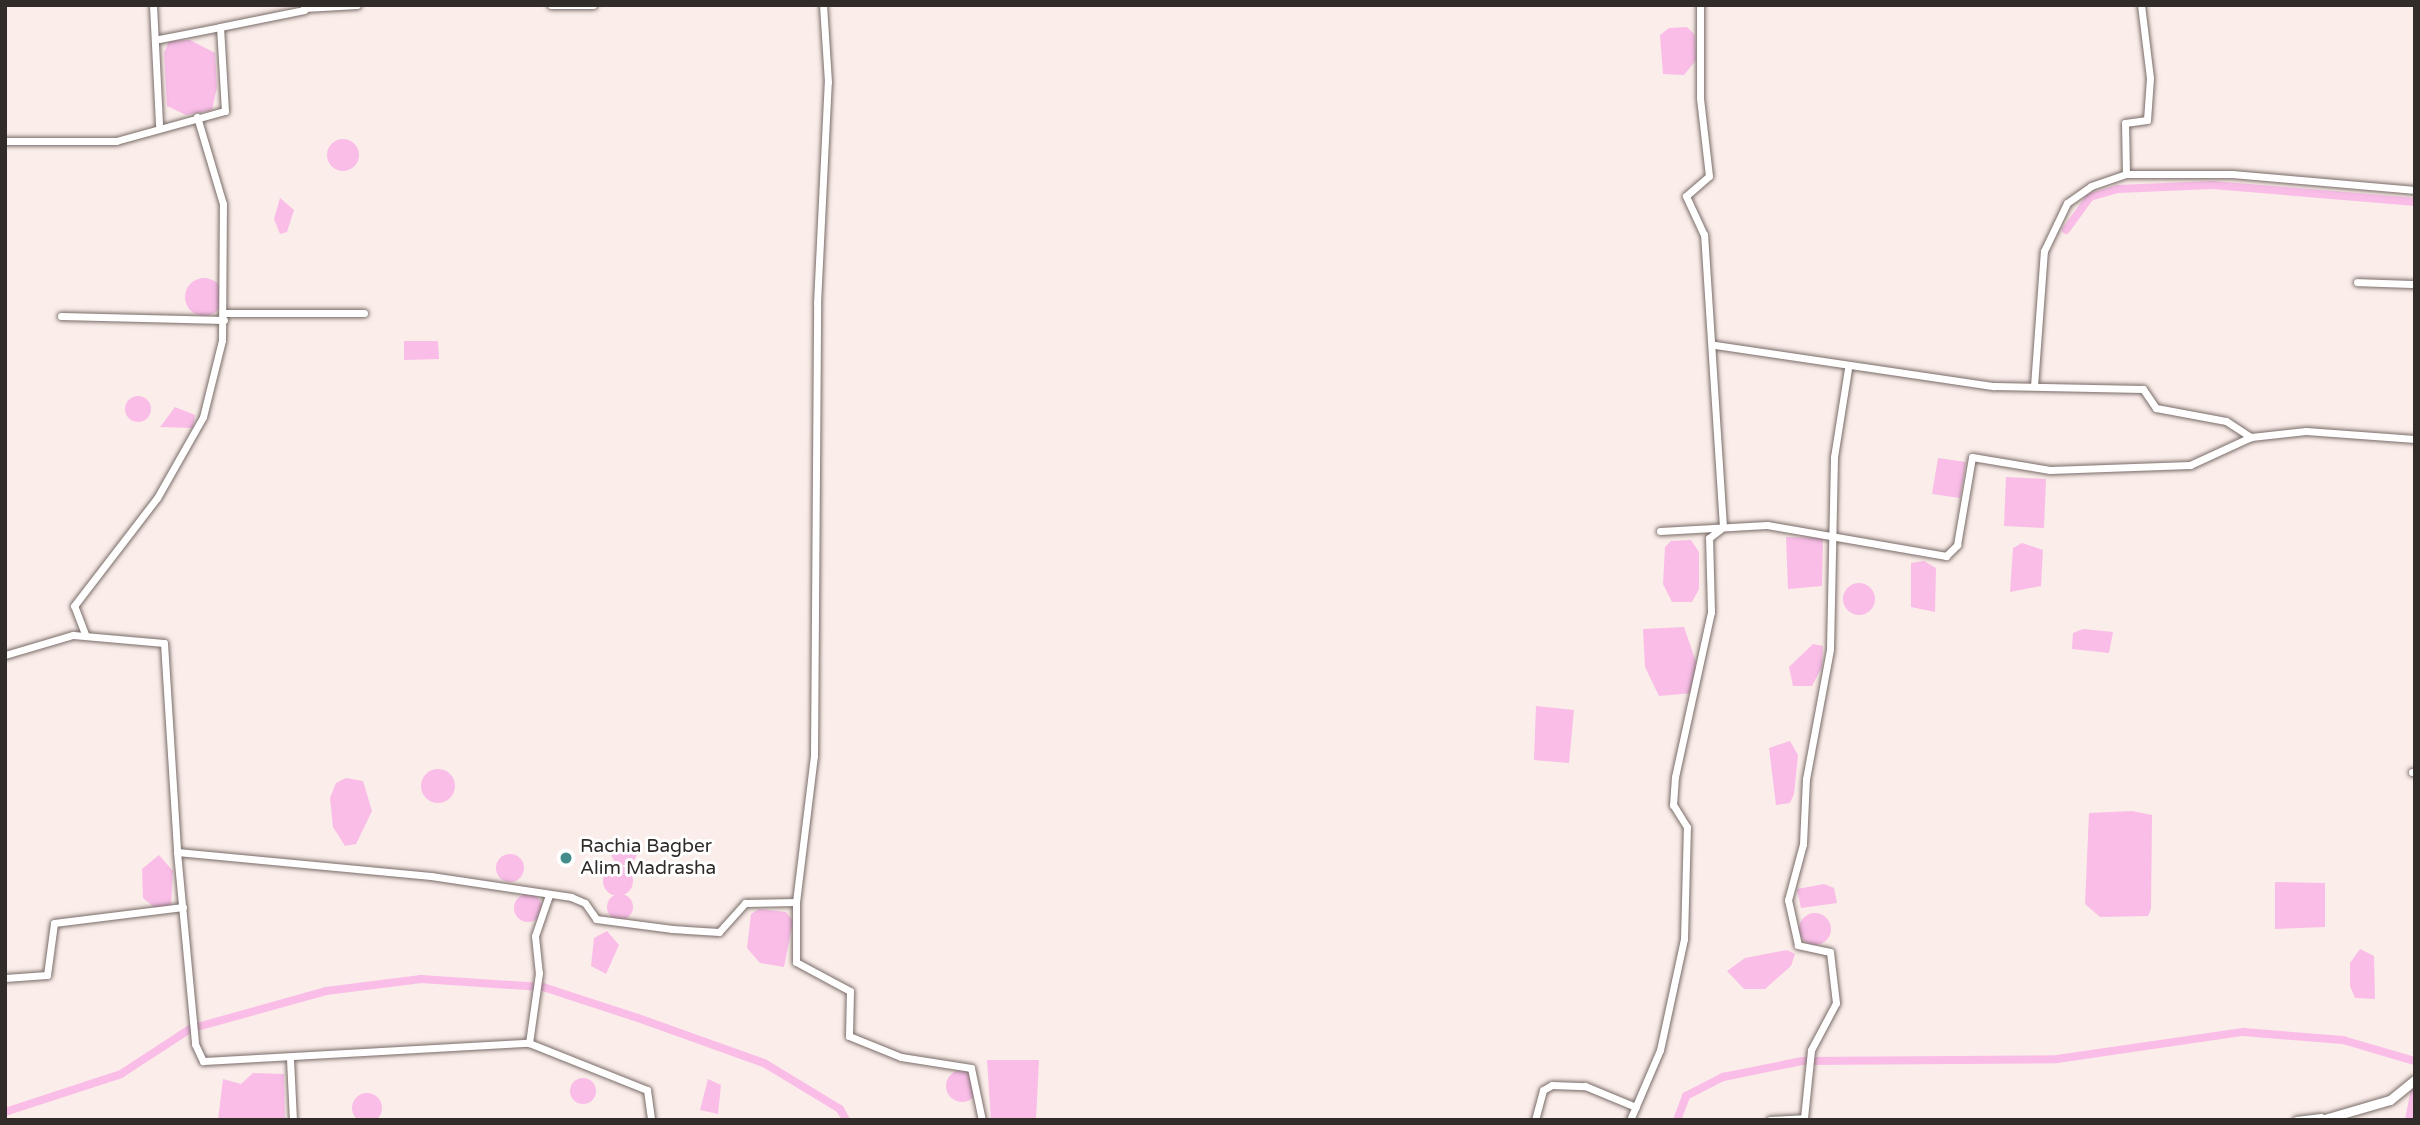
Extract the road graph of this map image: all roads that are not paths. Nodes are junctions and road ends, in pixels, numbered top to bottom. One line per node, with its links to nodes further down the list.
1 (153, 5): 10 (street)
2 (357, 5): 8 (street)
3 (551, 5): 4 (street)
4 (593, 5)
5 (823, 5): 33 (street)
6 (1700, 5): 21 (street)
7 (2141, 5): 14 (street)
8 (304, 8): 9 (street)
9 (220, 27): 10 (street); 11 (street)
10 (159, 39): 12 (street)
11 (197, 117): 12 (street); 20 (street)
12 (159, 125): 13 (street)
13 (5, 141)
14 (2126, 174): 15 (street); 23 (street)
15 (2415, 190)
16 (2357, 282): 17 (street)
17 (2415, 284)
18 (365, 313): 20 (street)
19 (61, 316): 20 (street)
20 (224, 316): 29 (street)
21 (1715, 345): 22 (street); 26 (street)
22 (1848, 369): 23 (street); 28 (street)
23 (2034, 386): 24 (street)
24 (2251, 437): 25 (street); 28 (street)
25 (2415, 439)
26 (1723, 527): 27 (street); 28 (street); 39 (street)
27 (1660, 531)
28 (1835, 537): 41 (street)
29 (85, 634): 30 (street); 31 (street)
30 (5, 654)
31 (177, 852): 32 (street); 34 (street)
32 (549, 895): 33 (street); 36 (street)
33 (796, 902): 44 (street)
34 (183, 906): 35 (street); 37 (street)
35 (5, 978)
36 (529, 1043): 37 (street); 43 (street)
37 (290, 1059): 42 (street)
38 (2415, 1080): 40 (street)
39 (1636, 1107): 45 (street); 46 (street)
40 (2321, 1118): 48 (street)
41 (1805, 1119): 47 (street)
42 (293, 1120)
43 (651, 1120)
44 (982, 1120)
45 (1535, 1120)
46 (1630, 1120)
47 (1770, 1120)
48 (2297, 1120)

